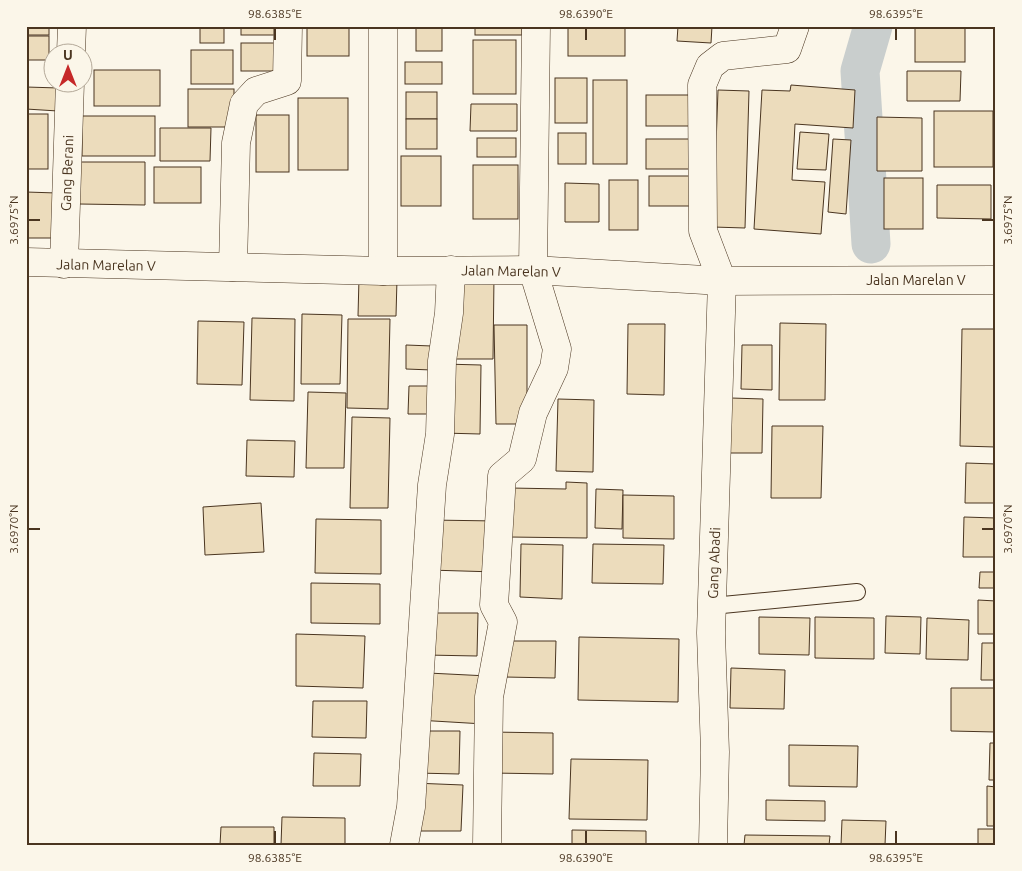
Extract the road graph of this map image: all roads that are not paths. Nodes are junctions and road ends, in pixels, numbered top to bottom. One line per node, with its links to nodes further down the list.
1 (72, 26): 6 (street)
2 (288, 26): 10 (street)
3 (383, 26): 11 (street)
4 (536, 26): 13 (street)
5 (795, 26): 15 (street)
6 (71, 42)
7 (70, 92): 9 (street, Gang Berani)
8 (26, 262): 9 (street, Jalan Marelan V)
9 (64, 264): 10 (street, Jalan Marelan V)
10 (233, 268): 11 (street, Jalan Marelan V)
11 (383, 270): 12 (street, Jalan Marelan V)
12 (451, 270): 13 (street, Jalan Marelan V); 18 (street)
13 (534, 270): 15 (street, Jalan Marelan V); 19 (street)
14 (996, 280): 15 (street, Jalan Marelan V)
15 (722, 281): 17 (street, Gang Abadi)
16 (858, 592): 17 (lane)
17 (712, 606): 20 (street, Gang Abadi)
18 (404, 845)
19 (486, 845)
20 (713, 845)

